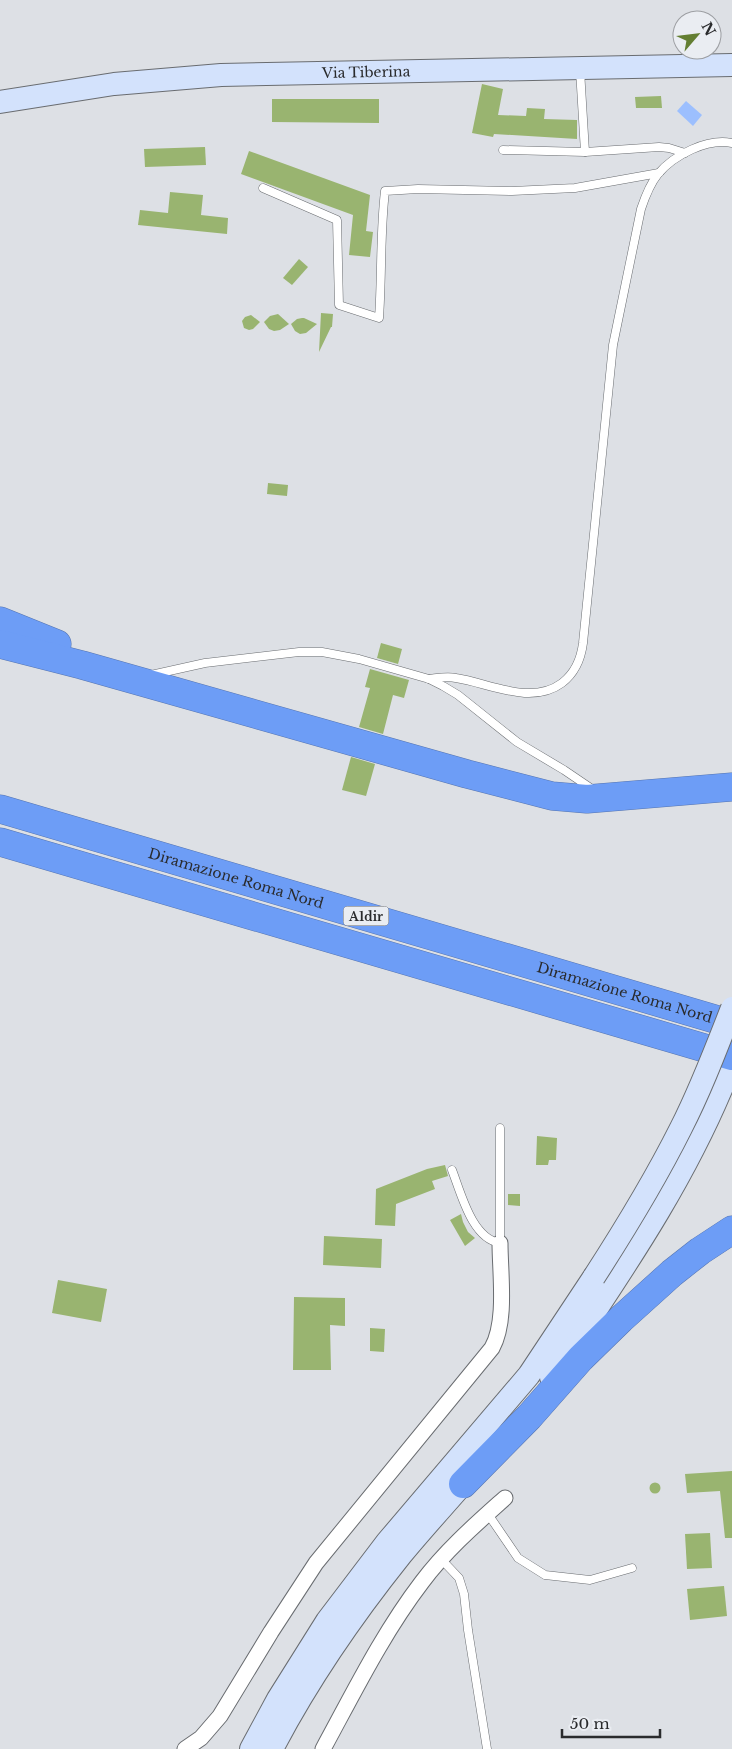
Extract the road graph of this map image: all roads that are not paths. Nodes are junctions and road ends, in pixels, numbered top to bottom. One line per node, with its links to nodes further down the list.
1 (732, 66): 2 (main road, Via Tiberina)
2 (580, 68): 3 (main road, Via Tiberina); 6 (lane)
3 (0, 102)
4 (732, 142): 7 (lane)
5 (503, 150): 6 (lane)
6 (585, 152): 7 (lane)
7 (685, 153): 8 (lane)
8 (659, 173): 9 (lane); 12 (lane)
9 (263, 188)
10 (0, 621): 13 (highway)
11 (0, 644): 13 (highway)
12 (429, 679): 13 (lane); 15 (lane)
13 (132, 680): 15 (highway)
14 (730, 786): 15 (highway)
15 (604, 797)
16 (0, 809): 19 (highway, Diramazione Roma Nord / A1dir)
17 (0, 842): 20 (highway, A1dir)
18 (732, 1008): 26 (main road, bridge)
19 (732, 1024)
20 (732, 1056)
21 (732, 1062): 26 (main road)
22 (500, 1128): 25 (lane)
23 (452, 1170): 25 (lane)
24 (732, 1230): 27 (highway)
25 (500, 1243): 32 (street)
26 (602, 1283): 27 (main road); 33 (main road)
27 (463, 1484): 34 (main road)
28 (505, 1498): 29 (street)
29 (488, 1514): 30 (street); 31 (lane)
30 (441, 1560): 35 (street); 36 (lane)
31 (632, 1568)
32 (185, 1749)
33 (251, 1749)
34 (272, 1749)
35 (323, 1749)
36 (486, 1749)

